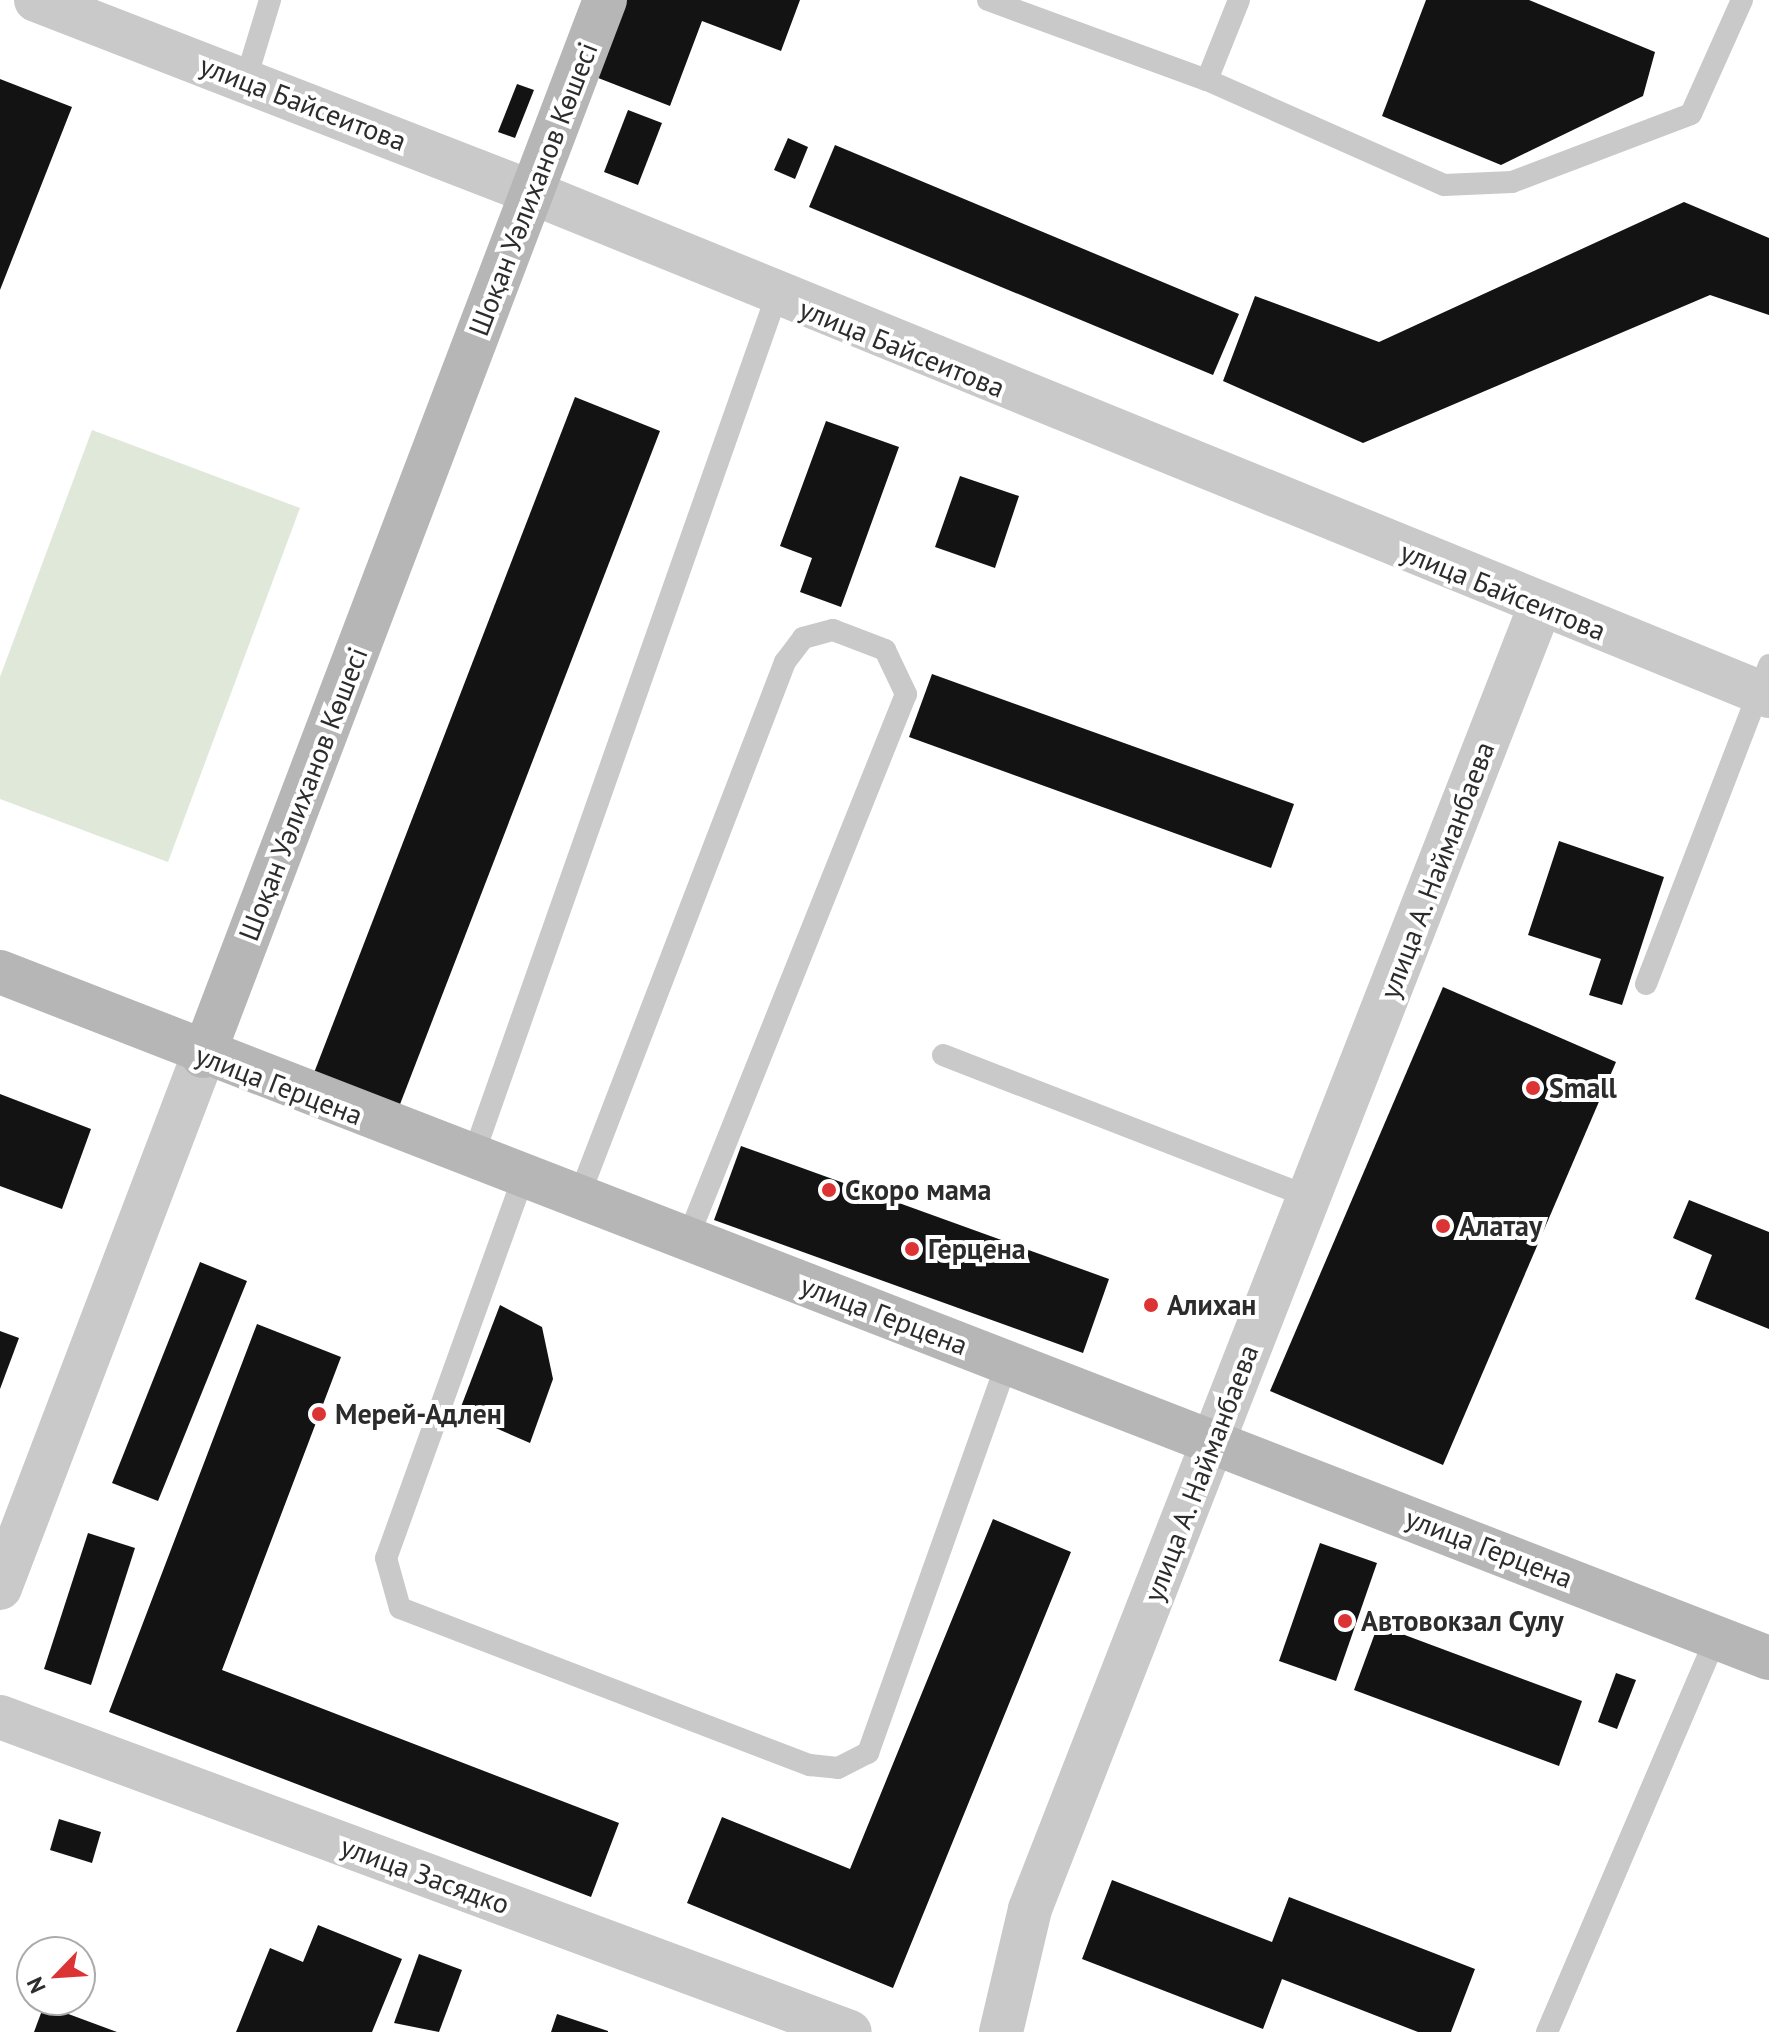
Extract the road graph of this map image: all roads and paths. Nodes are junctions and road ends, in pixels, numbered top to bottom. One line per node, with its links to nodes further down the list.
1 (36, 0): 7 (street, улица Байсеитова)
2 (270, 0): 7 (lane)
3 (605, 0): 9 (street, Шоқан Уәлиханов Көшесі)
4 (988, 0): 8 (lane)
5 (1239, 0): 8 (lane)
6 (1742, 0): 8 (lane)
7 (246, 79): 9 (street, улица Байсеитова)
8 (1207, 80)
9 (531, 192): 10 (street, улица Байсеитова); 16 (street, Шоқан Уәлиханов Көшесі)
10 (776, 297): 11 (street, улица Байсеитова); 17 (lane)
11 (1540, 606): 12 (street, улица Байсеитова); 19 (street, улица А. Найманбаева)
12 (1766, 684): 14 (lane)
13 (0, 972): 16 (street, улица Герцена)
14 (1646, 984)
15 (943, 1055): 19 (lane)
16 (203, 1056): 17 (street, улица Герцена); 24 (street, Шоқан Уәлиханов Көшесі)
17 (472, 1159): 18 (street, улица Герцена)
18 (523, 1178): 20 (street, улица Герцена); 22 (lane)
19 (1309, 1197): 23 (street, улица А. Найманбаева)
20 (578, 1199): 21 (street, улица Герцена); 21 (lane)
21 (687, 1240): 22 (street, улица Герцена)
22 (1007, 1362): 23 (street, улица Герцена)
23 (1214, 1440): 25 (street, улица Герцена); 29 (street, улица А. Найманбаева)
24 (0, 1588)
25 (1716, 1637): 26 (street, улица Герцена); 30 (lane)
26 (1769, 1658)
27 (0, 1717): 28 (street, улица Засядко)
28 (850, 2032)
29 (1001, 2032)
30 (1547, 2032)

